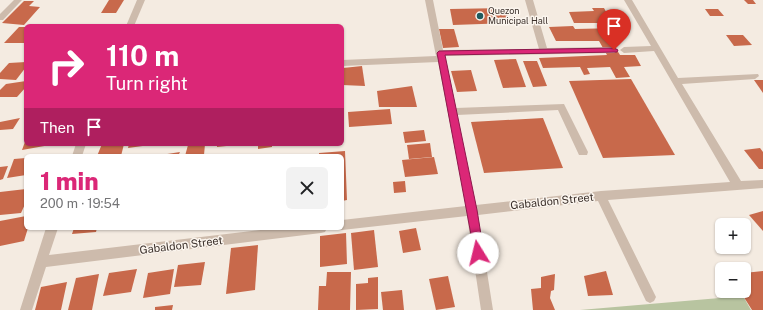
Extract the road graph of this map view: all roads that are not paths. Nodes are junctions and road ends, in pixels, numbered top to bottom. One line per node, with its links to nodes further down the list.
1 (18, 0): 6 (street)
2 (141, 0): 7 (street)
3 (429, 0): 12 (street)
4 (528, 0): 11 (street)
5 (628, 0): 8 (street)
6 (0, 18)
7 (131, 24)
8 (657, 48): 10 (street); 15 (street)
9 (614, 50): 11 (street)
10 (624, 50)
11 (544, 51): 12 (street)
12 (442, 56): 13 (street); 16 (street)
13 (344, 63)
14 (755, 76): 15 (street)
15 (676, 81): 19 (street)
16 (452, 112): 17 (street); 21 (street)
17 (584, 152)
18 (763, 184): 19 (street, Gabaldon Street)
19 (738, 186): 20 (street, Gabaldon Street)
20 (602, 196): 21 (street, Gabaldon Street); 26 (street)
21 (472, 210): 22 (street, Gabaldon Street); 28 (street)
22 (344, 226)
23 (51, 230): 25 (street)
24 (305, 230): 25 (street, Gabaldon Street)
25 (41, 262): 27 (street)
26 (650, 297)
27 (26, 310)
28 (487, 310)

